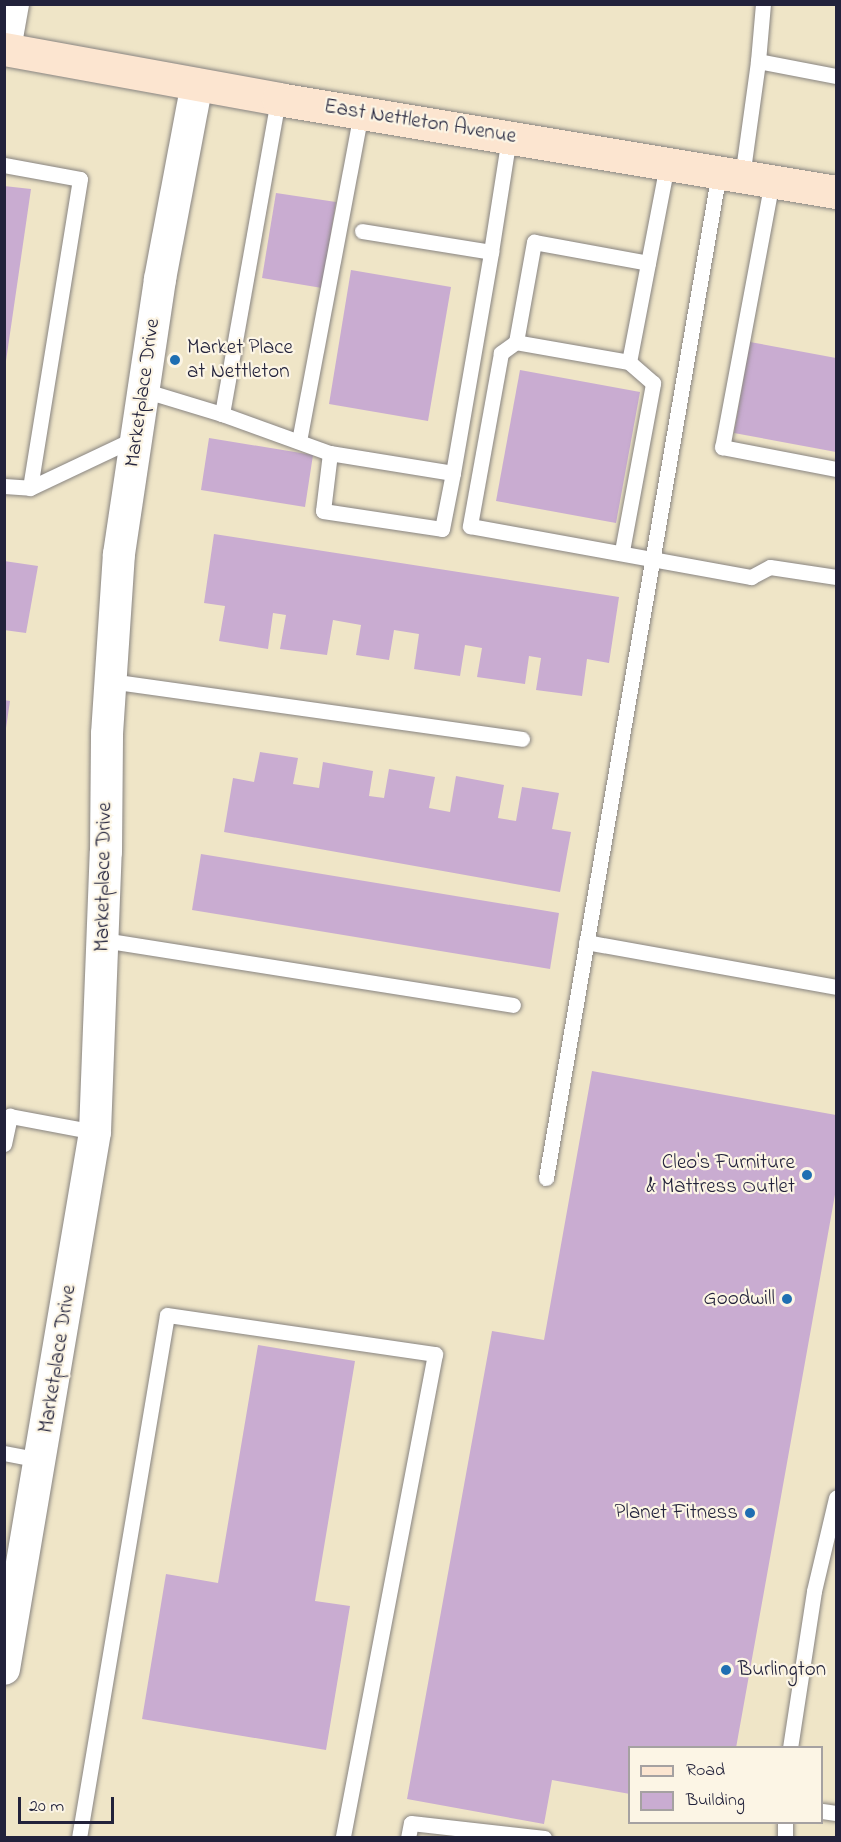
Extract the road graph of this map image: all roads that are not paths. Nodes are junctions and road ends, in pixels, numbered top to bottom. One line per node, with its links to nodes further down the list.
1 (12, 4): 3 (street)
2 (764, 4): 4 (lane)
3 (5, 49): 6 (main road, East Nettleton Avenue)
4 (758, 61): 5 (lane); 12 (lane)
5 (837, 76)
6 (197, 84): 7 (main road, East Nettleton Avenue); 19 (street, Marketplace Drive)
7 (278, 99): 8 (main road, East Nettleton Avenue); 20 (lane)
8 (361, 112): 9 (main road, East Nettleton Avenue); 22 (lane)
9 (509, 137): 10 (main road, East Nettleton Avenue); 15 (lane)
10 (667, 164): 12 (main road, East Nettleton Avenue); 16 (lane)
11 (4, 165): 27 (lane)
12 (744, 177): 13 (main road, East Nettleton Avenue); 24 (lane); 29 (lane)
13 (837, 192)
14 (362, 231): 15 (lane)
15 (491, 252): 25 (lane)
16 (648, 263): 17 (lane); 18 (lane)
17 (516, 342): 18 (lane); 28 (lane)
18 (629, 362): 28 (lane)
19 (143, 390): 20 (lane); 21 (street, Marketplace Drive)
20 (222, 414): 22 (lane)
21 (136, 438): 27 (lane); 31 (street, Marketplace Drive)
22 (299, 441): 23 (lane)
23 (330, 453): 25 (lane); 25 (lane)
24 (837, 469)
25 (453, 472)
26 (4, 486): 27 (lane)
27 (30, 488)
28 (622, 551): 29 (lane)
29 (651, 557): 30 (lane); 34 (lane)
30 (837, 577)
31 (110, 681): 32 (lane); 33 (street, Marketplace Drive)
32 (522, 739)
33 (103, 940): 36 (lane); 37 (street, Marketplace Drive)
34 (586, 942): 35 (lane); 39 (lane)
35 (837, 987)
36 (513, 1005)
37 (95, 1132): 38 (lane); 41 (street, Marketplace Drive)
38 (4, 1144)
39 (546, 1178)
40 (4, 1453): 41 (lane)
41 (41, 1460): 43 (street, Marketplace Drive)
42 (837, 1498): 44 (lane)
43 (4, 1669)
44 (790, 1746)
45 (79, 1838): 46 (lane)
46 (343, 1838)
47 (408, 1838): 48 (lane)
48 (544, 1838)

